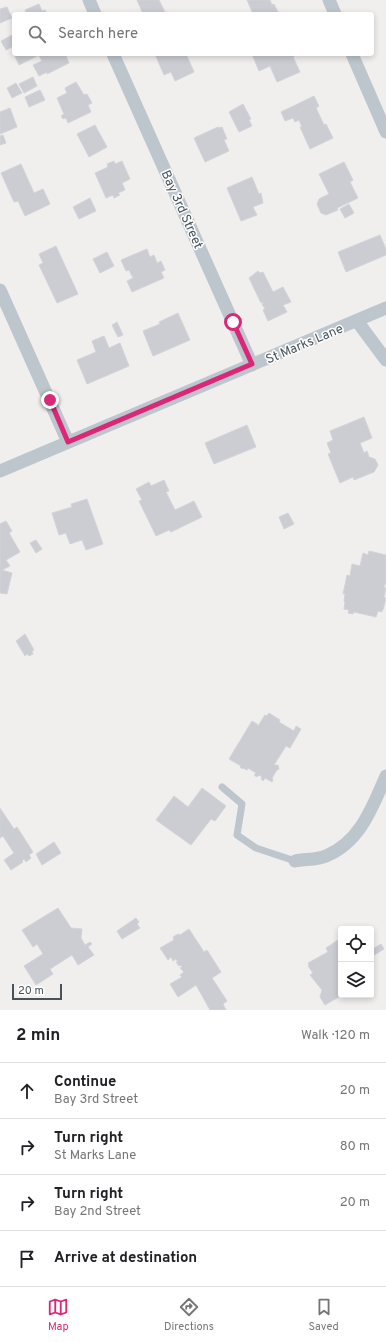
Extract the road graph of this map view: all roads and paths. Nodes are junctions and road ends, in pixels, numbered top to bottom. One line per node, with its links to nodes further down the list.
1 (89, 0): 3 (street)
2 (329, 0): 4 (street)
3 (94, 12)
4 (334, 12)
5 (114, 56): 12 (street, Bay 3rd Street)
6 (353, 56): 7 (street)
7 (386, 132)
8 (0, 290): 13 (street)
9 (386, 308): 10 (street, St Marks Lane)
10 (357, 321): 11 (street); 12 (street, St Marks Lane)
11 (386, 360)
12 (252, 364): 13 (street, St Marks Lane)
13 (68, 442): 14 (street, St Marks Lane)
14 (0, 471)
15 (386, 776): 17 (street)
16 (222, 787): 17 (lane)
17 (295, 860)

